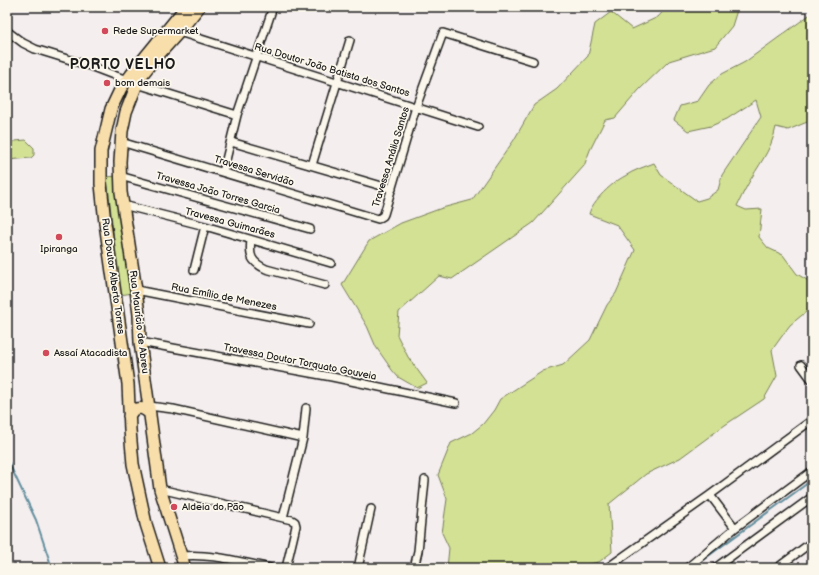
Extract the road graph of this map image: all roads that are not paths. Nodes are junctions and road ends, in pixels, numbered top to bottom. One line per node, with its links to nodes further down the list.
1 (186, 7): 9 (main road)
2 (199, 7): 5 (main road)
3 (272, 7): 7 (street)
4 (7, 31): 9 (street)
5 (179, 32): 7 (street, Rua Doutor João Batista dos Santos); 9 (main road)
6 (350, 40): 10 (street)
7 (255, 56): 10 (street, Rua Doutor João Batista dos Santos); 12 (street)
8 (534, 61): 11 (street, Travessa Anália Santos)
9 (135, 80): 12 (street); 14 (main road, Rua Maurício de Abreu); 33 (main road, Rua Doutor Alberto Torres)
10 (337, 82): 11 (street, Rua Doutor João Batista dos Santos); 16 (street)
11 (416, 107): 13 (street, Rua Doutor João Batista dos Santos); 19 (street, Travessa Anália Santos)
12 (237, 115): 15 (street)
13 (478, 127)
14 (121, 142): 17 (street, Travessa Servidão); 18 (main road, Rua Maurício de Abreu)
15 (231, 142): 16 (street); 17 (street)
16 (312, 166): 19 (street)
17 (223, 172): 21 (street, Travessa Servidão)
18 (120, 176): 20 (main road, Rua Maurício de Abreu); 23 (street, Travessa João Torres Garcia)
19 (392, 189): 21 (street, Travessa Anália Santos)
20 (123, 205): 22 (street, Travessa Guimarães); 28 (main road, Rua Maurício de Abreu)
21 (381, 218)
22 (205, 226): 24 (street, Travessa Guimarães); 26 (street)
23 (310, 229)
24 (251, 240): 25 (street, Travessa Guimarães); 27 (street)
25 (331, 262)
26 (194, 270)
27 (325, 285)
28 (136, 290): 29 (street, Rua Emílio de Menezes); 30 (main road, Rua Maurício de Abreu)
29 (309, 324)
30 (140, 342): 34 (street, Travessa Doutor Torquato Gouveia); 35 (main road, Rua Maurício de Abreu)
31 (801, 365): 32 (street)
32 (812, 380)
33 (129, 395): 35 (main road); 37 (main road, Rua Doutor Alberto Torres)
34 (456, 403)
35 (149, 405): 37 (main road); 39 (street); 42 (main road, Rua Maurício de Abreu)
36 (306, 408): 39 (street)
37 (129, 416): 50 (main road, Rua Doutor Alberto Torres)
38 (812, 420): 43 (street)
39 (303, 438): 46 (street)
40 (812, 471): 47 (street)
41 (425, 480): 55 (street)
42 (160, 489): 46 (street); 49 (main road, Rua Maurício de Abreu)
43 (710, 495): 47 (street); 56 (street)
44 (812, 497): 58 (street)
45 (371, 509): 54 (street)
46 (283, 518): 53 (street)
47 (735, 528): 57 (street)
48 (812, 542): 59 (street)
49 (182, 556): 51 (main road, Rua Maurício de Abreu); 52 (street)
50 (160, 568)
51 (185, 568)
52 (270, 568)
53 (286, 568)
54 (358, 568)
55 (414, 568)
56 (607, 568)
57 (687, 568)
58 (715, 568)
59 (777, 568)

